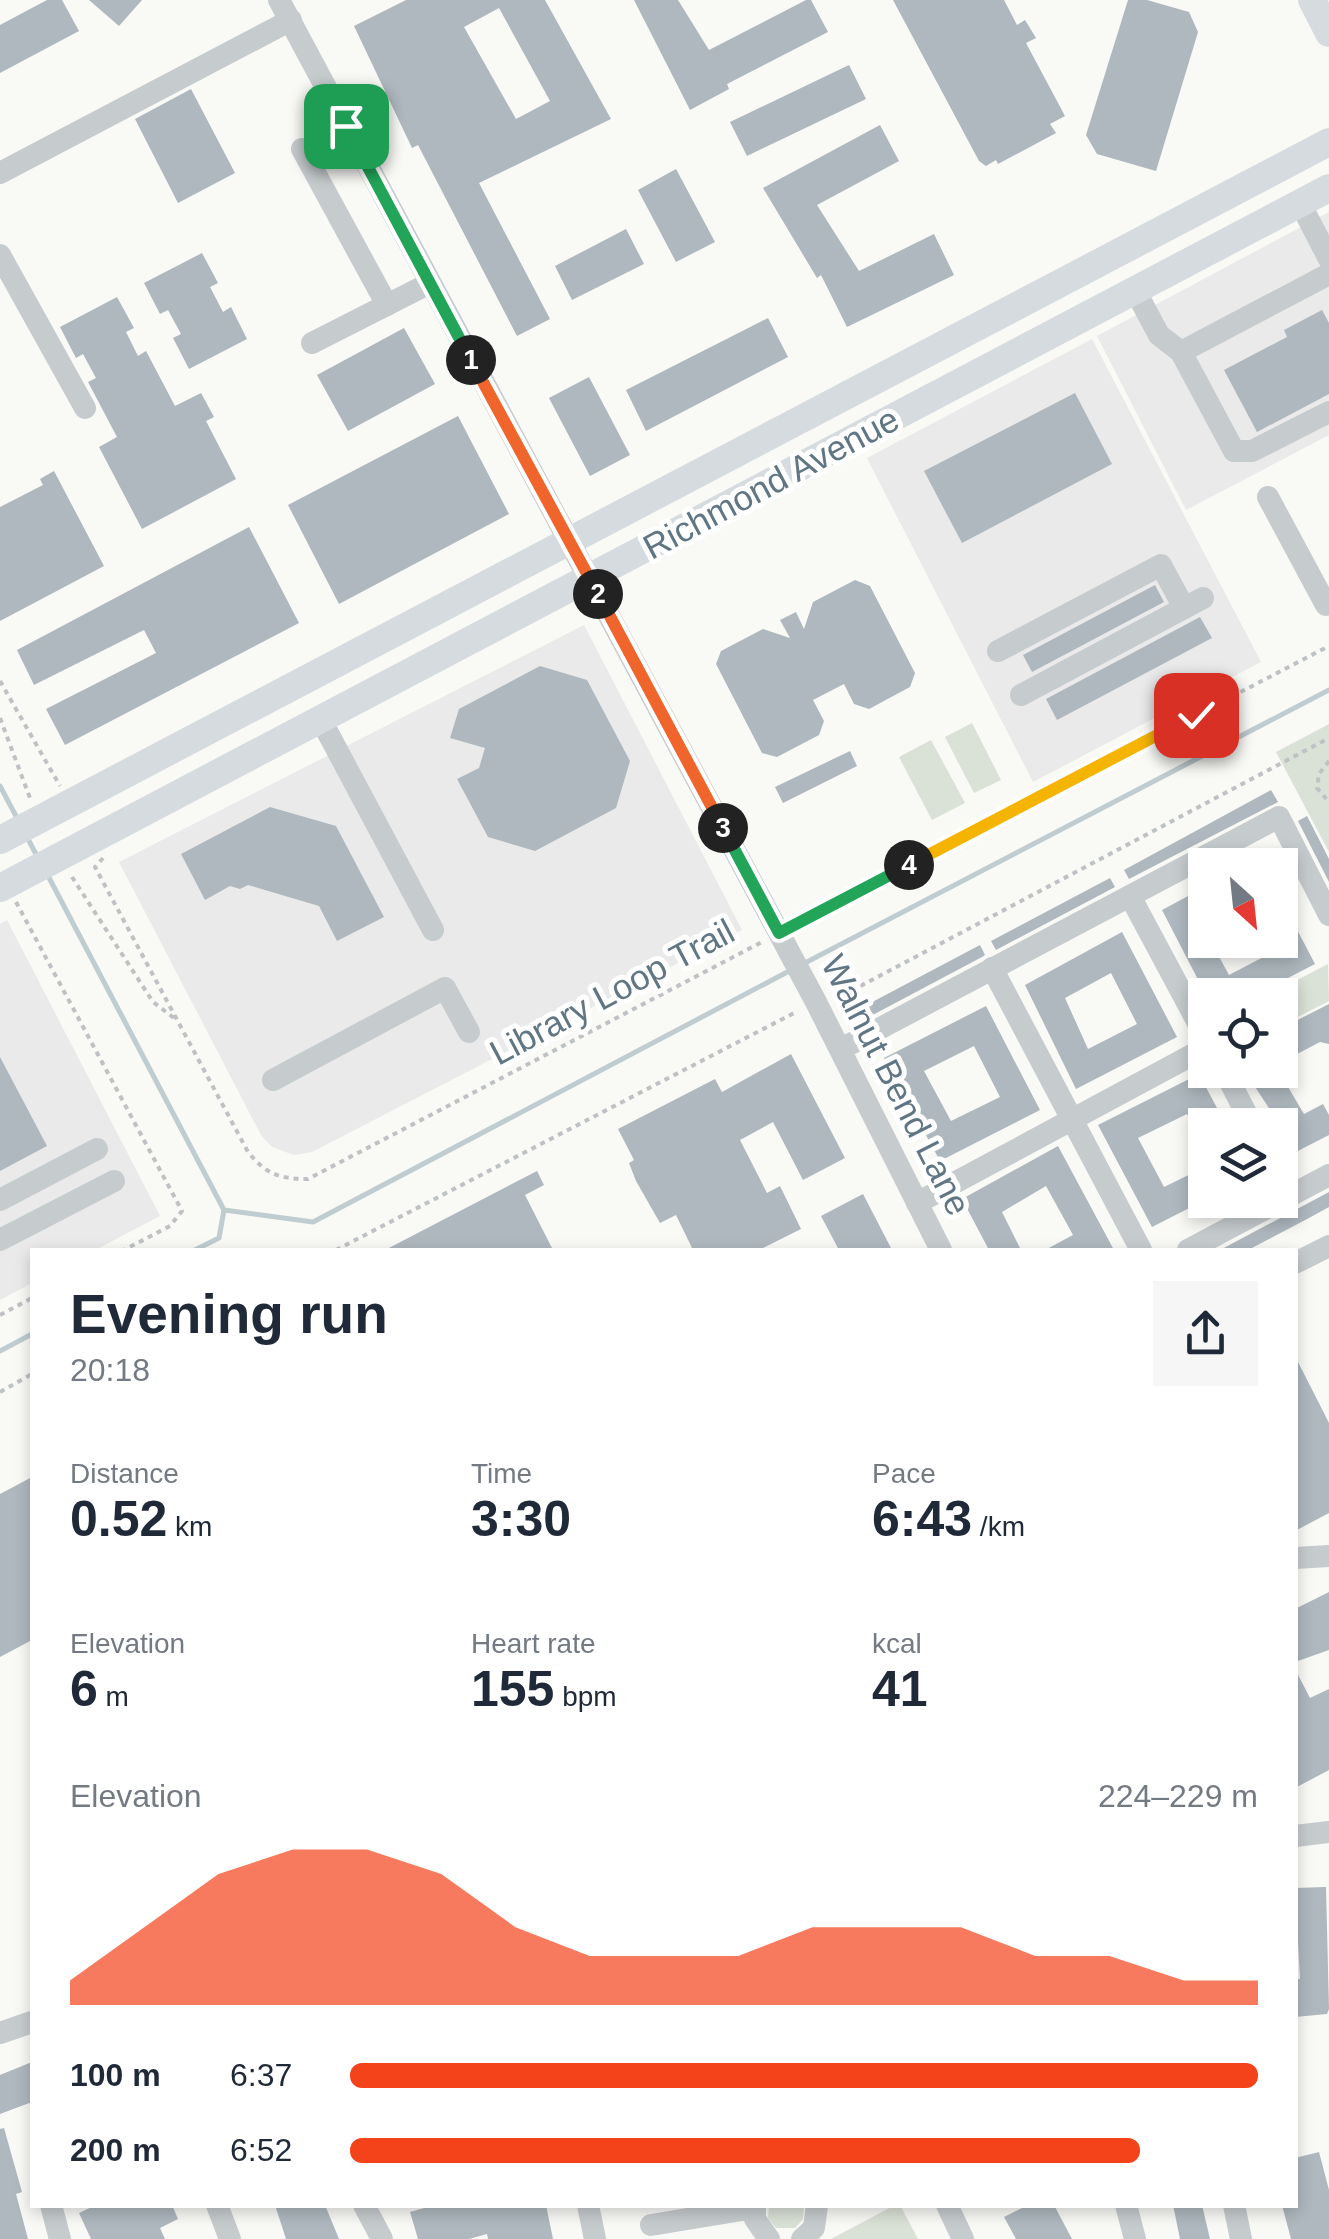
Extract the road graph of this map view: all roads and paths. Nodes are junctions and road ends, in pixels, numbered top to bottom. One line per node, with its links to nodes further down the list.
1 (1312, 0): 3 (main road)
2 (285, 10): 6 (street); 13 (street, Walnut Bend Lane)
3 (1329, 33)
4 (1329, 142): 9 (main road, Richmond Avenue)
5 (302, 149): 15 (street)
6 (0, 173)
7 (1329, 188): 8 (main road, Richmond Avenue)
8 (1300, 203): 11 (street); 14 (main road, Richmond Avenue)
9 (1115, 254): 14 (main road); 18 (main road, Richmond Avenue)
10 (0, 255): 19 (street)
11 (1329, 260)
12 (1329, 274): 17 (street)
13 (430, 283): 15 (street); 23 (street, Walnut Bend Lane)
14 (1135, 290): 17 (street); 21 (main road, Richmond Avenue)
15 (396, 301): 16 (street)
16 (312, 343)
17 (1181, 352): 20 (street)
18 (845, 396): 21 (main road); 23 (main road, Richmond Avenue)
19 (85, 408)
20 (1329, 412)
21 (864, 434): 24 (main road, Richmond Avenue)
22 (1268, 497): 25 (street)
23 (570, 540): 24 (street, Walnut Bend Lane); 28 (main road, Richmond Avenue)
24 (590, 578): 31 (main road, Richmond Avenue); 45 (street, Walnut Bend Lane)
25 (1326, 605)
26 (1329, 646): 45 (path, Library Loop Trail)
27 (998, 651): 30 (street)
28 (333, 665): 31 (main road); 36 (main road, Richmond Avenue)
29 (0, 682): 36 (path)
30 (1022, 694)
31 (354, 703): 33 (main road, Richmond Avenue)
32 (0, 718): 36 (path)
33 (321, 720): 39 (main road, Richmond Avenue); 44 (street)
34 (1329, 738): 47 (path)
35 (1329, 761): 37 (path)
36 (50, 802): 38 (main road, Richmond Avenue)
37 (1329, 802)
38 (0, 840)
39 (85, 845): 41 (main road, Richmond Avenue); 49 (path, Library Loop Trail)
40 (72, 876): 49 (path)
41 (7, 885): 64 (path)
42 (1130, 896): 43 (street); 46 (street); 48 (street)
43 (1329, 914)
44 (434, 930)
45 (781, 938): 47 (street, Walnut Bend Lane); 49 (path, Library Loop Trail)
46 (992, 968): 51 (street); 54 (street)
47 (820, 999): 51 (street, Walnut Bend Lane); 65 (path)
48 (1188, 1004)
49 (177, 1020)
50 (469, 1032): 53 (street)
51 (841, 1049): 60 (street, Walnut Bend Lane)
52 (1188, 1057): 54 (street)
53 (272, 1080)
54 (1071, 1120): 60 (street); 67 (street)
55 (96, 1149): 59 (street)
56 (1329, 1176): 58 (street)
57 (114, 1181): 62 (street)
58 (1298, 1184)
59 (0, 1200)
60 (917, 1203): 66 (street, Walnut Bend Lane)
61 (1238, 1218): 68 (street)
62 (0, 1240)
63 (1329, 1246): 69 (street)
64 (128, 1248)
65 (340, 1248)
66 (940, 1248)
67 (1141, 1248)
68 (1191, 1248)
69 (1298, 1262)
70 (30, 1299): 71 (path)
71 (0, 1315)
72 (30, 1375): 73 (path)
73 (0, 1392)
74 (1329, 1556): 75 (street)
75 (1298, 1558)
76 (1329, 1832): 77 (street)
77 (1298, 1836)
78 (30, 2023): 79 (street)
79 (0, 2033)
80 (53, 2208): 91 (street)
81 (218, 2208): 92 (street)
82 (368, 2208): 93 (street)
83 (589, 2208): 94 (street)
84 (748, 2208): 90 (street)
85 (754, 2208): 95 (street)
86 (817, 2208): 96 (street)
87 (948, 2208): 97 (street)
88 (1127, 2208): 98 (street)
89 (1235, 2208): 99 (street)
90 (651, 2223)
91 (60, 2239)
92 (230, 2239)
93 (382, 2239)
94 (595, 2239)
95 (769, 2239)
96 (802, 2239)
97 (963, 2239)
98 (1134, 2239)
99 (1241, 2239)

